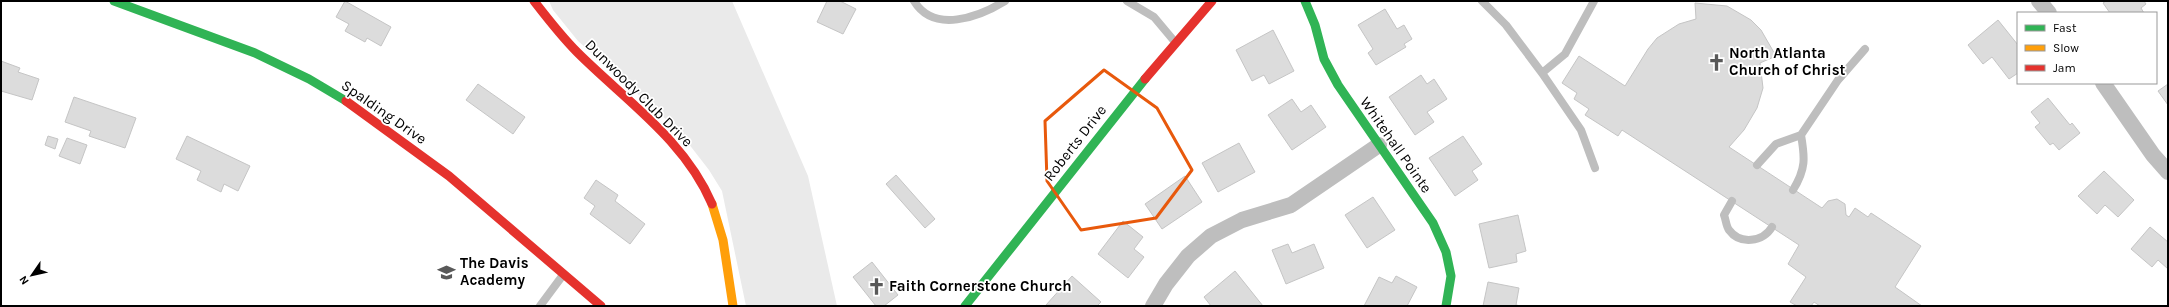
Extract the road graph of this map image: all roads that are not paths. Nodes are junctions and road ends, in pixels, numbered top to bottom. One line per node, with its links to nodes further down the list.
1 (114, 1): 24 (street, Spalding Drive)
2 (534, 1): 27 (street, Dunwoody Club Drive)
3 (914, 1): 4 (lane)
4 (1005, 1)
5 (1127, 1): 12 (lane)
6 (1212, 1): 12 (street, Roberts Drive)
7 (1305, 1): 17 (street, Whitehall Pointe)
8 (1482, 1): 14 (lane)
9 (1594, 1): 14 (lane)
10 (2039, 1): 11 (street)
11 (2048, 12)
12 (1175, 42): 28 (street, Roberts Drive)
13 (1865, 49): 16 (lane)
14 (1542, 73): 19 (lane)
15 (2104, 84): 20 (street)
16 (1801, 135): 18 (lane); 21 (lane)
17 (1379, 145): 29 (street); 30 (street, Whitehall Pointe)
18 (1757, 165)
19 (1595, 168)
20 (2168, 172)
21 (1793, 190)
22 (1732, 201): 23 (lane)
23 (1772, 227)
24 (564, 274): 25 (lane); 26 (street, Spalding Drive)
25 (540, 306)
26 (601, 306)
27 (733, 306)
28 (965, 306)
29 (1153, 306)
30 (1446, 306)

